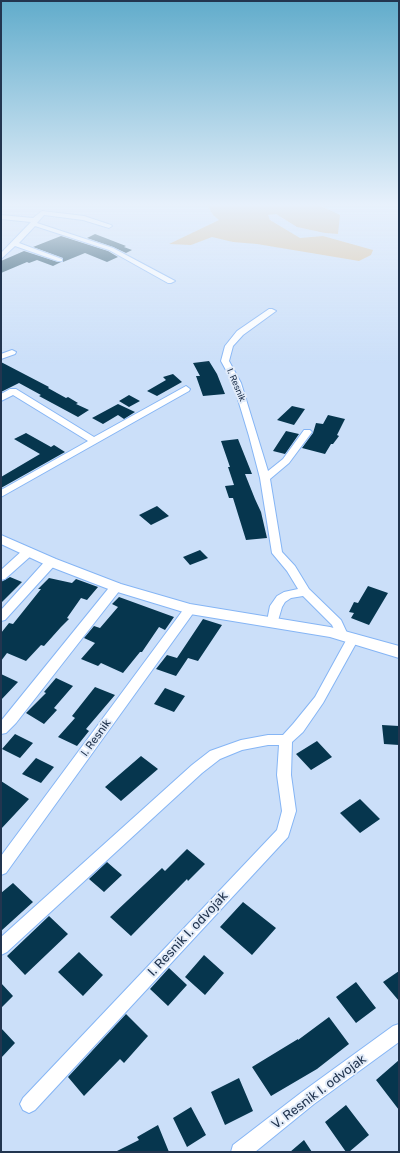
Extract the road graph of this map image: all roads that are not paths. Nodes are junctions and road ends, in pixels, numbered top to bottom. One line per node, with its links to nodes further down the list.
1 (54, 258): 3 (street)
2 (128, 258): 4 (street)
3 (60, 260)
4 (171, 281)
5 (272, 311): 12 (street, I. Resnik)
6 (12, 352): 7 (street)
7 (1, 357)
8 (186, 389): 11 (street)
9 (1, 398): 11 (street)
10 (307, 432): 12 (street)
11 (94, 441): 13 (street)
12 (265, 478): 19 (street, I. Resnik)
13 (1, 494)
14 (1, 540): 15 (street)
15 (28, 552): 16 (street); 17 (street)
16 (51, 562): 18 (street); 21 (street)
17 (1, 576)
18 (116, 587): 20 (street); 25 (street)
19 (305, 592): 22 (street); 23 (street, I. Resnik)
20 (190, 609): 22 (street); 27 (street, I. Resnik)
21 (1, 617)
22 (273, 621): 23 (street)
23 (348, 637): 24 (street); 26 (street)
24 (399, 652)
25 (1, 729)
26 (286, 740): 28 (street); 30 (street, I. Resnik I. odvojak)
27 (1, 868)
28 (1, 947)
29 (399, 1032): 31 (street, V. Resnik I. odvojak)
30 (29, 1104)
31 (240, 1152)

